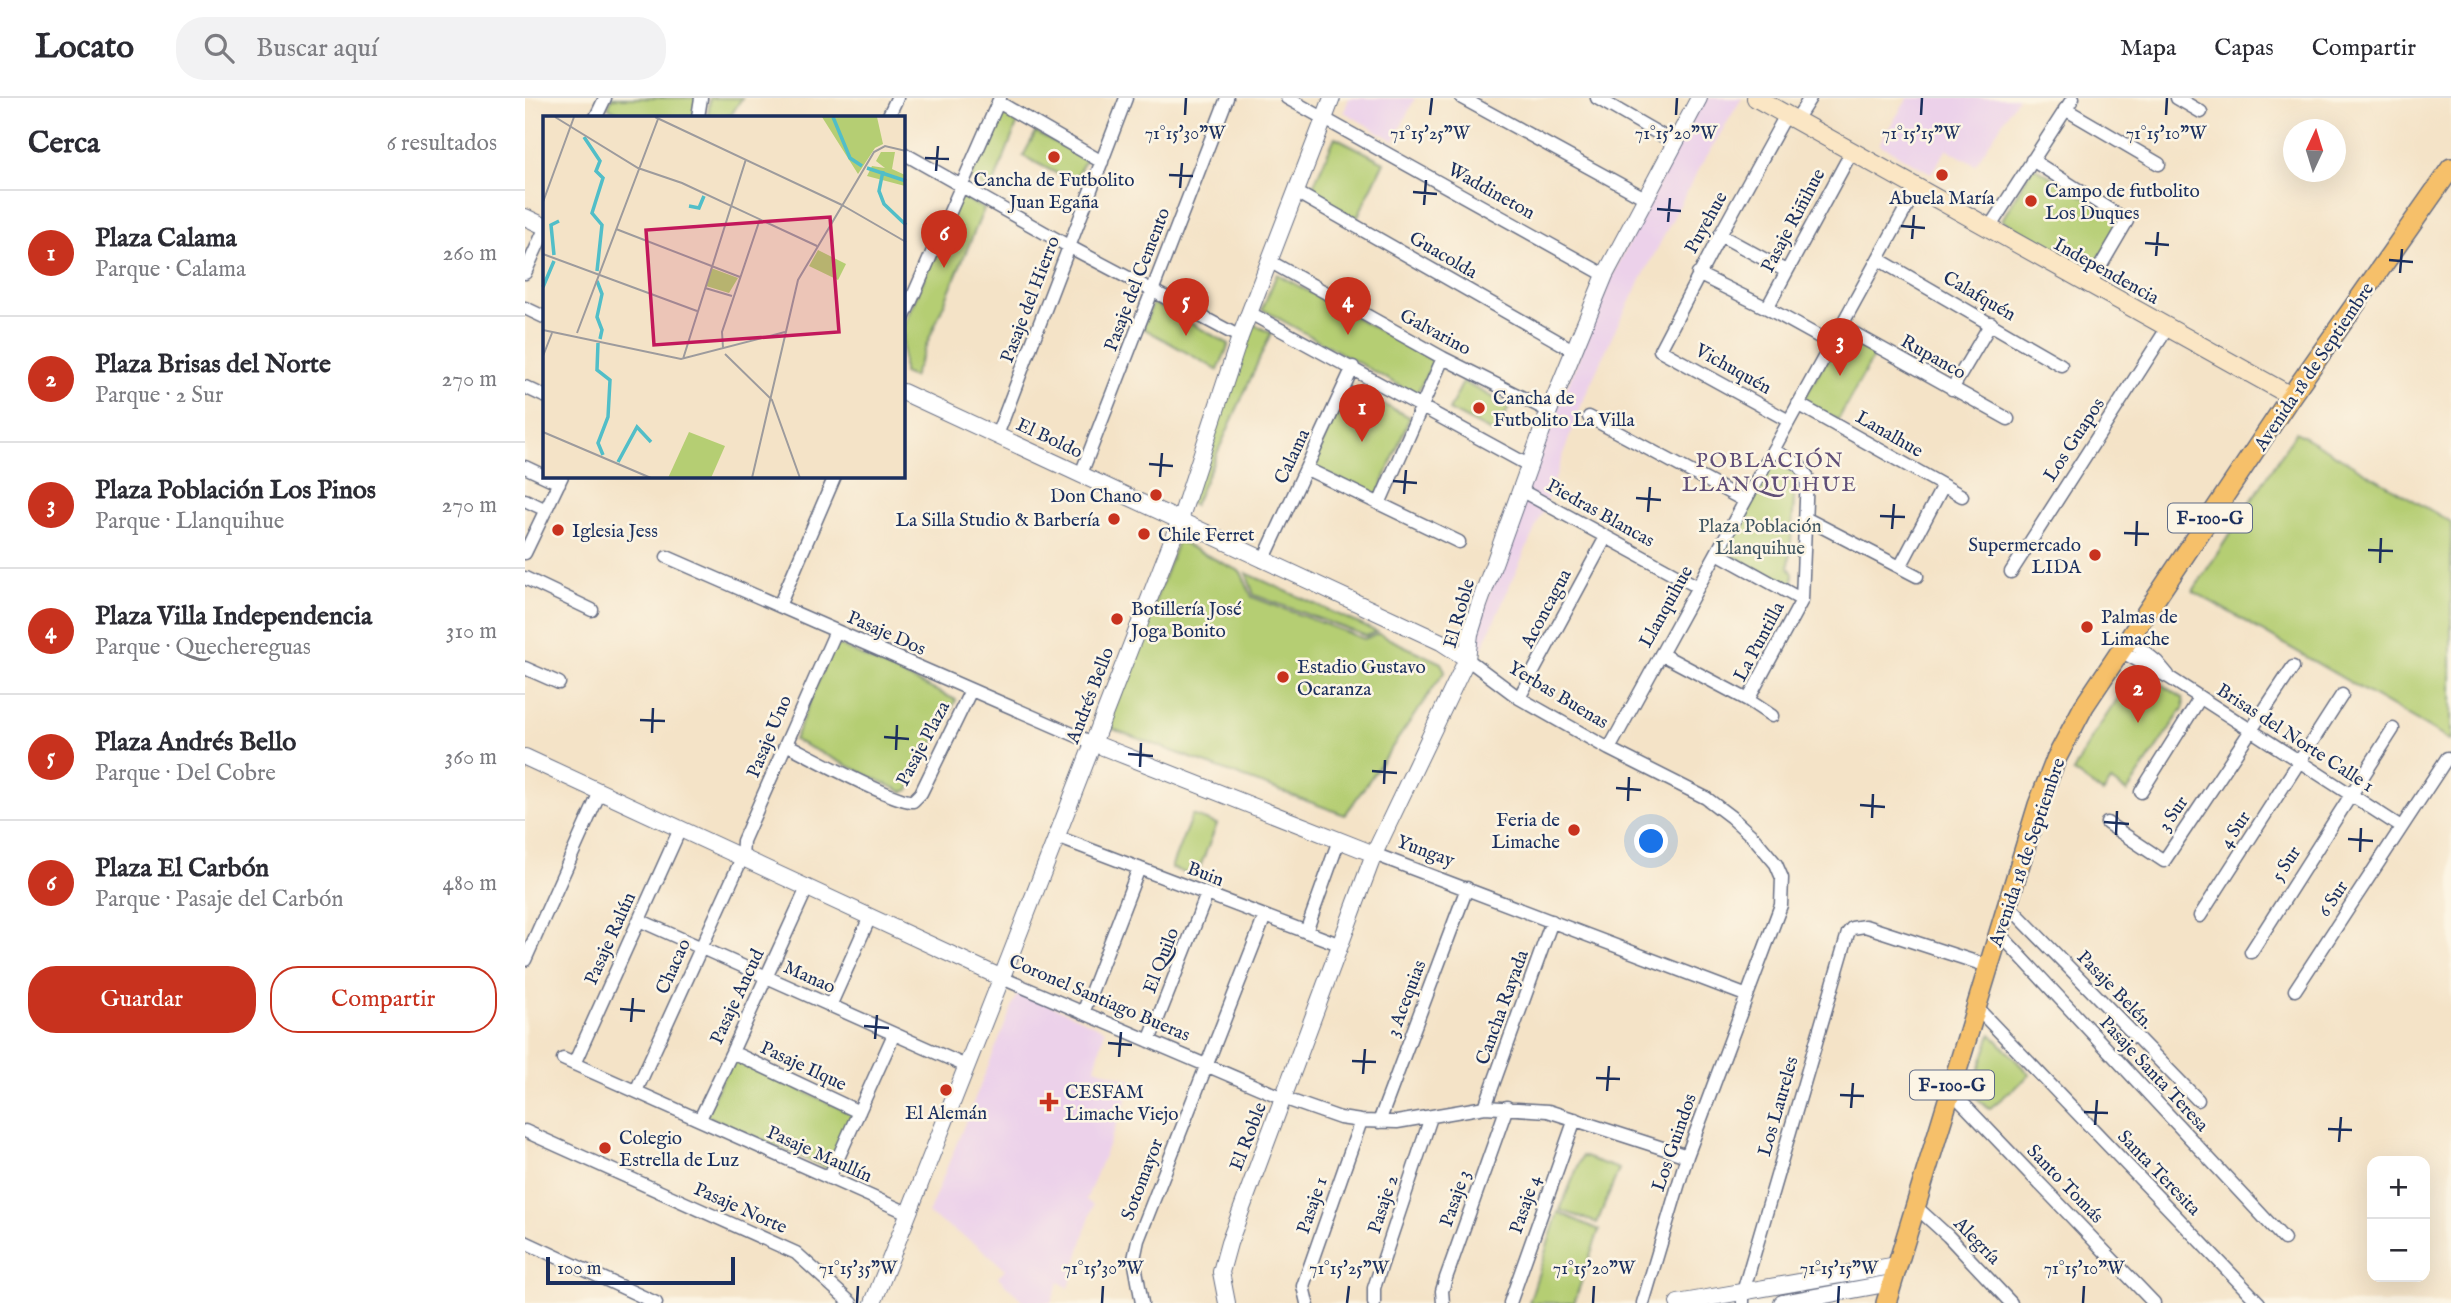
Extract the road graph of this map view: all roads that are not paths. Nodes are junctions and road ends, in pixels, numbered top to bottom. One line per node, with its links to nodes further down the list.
1 (605, 98): 17 (street)
2 (701, 98): 18 (street)
3 (897, 98): 19 (street)
4 (1126, 98): 26 (street, Pasaje del Hierro)
5 (1227, 98): 46 (street, Pasaje del Cemento)
6 (1287, 98): 21 (street, Waddineton)
7 (1332, 98): 21 (street, Andrés Bello)
8 (1462, 98): 32 (street)
9 (1597, 98): 22 (street)
10 (1699, 98): 22 (street, El Roble)
11 (1756, 98): 20 (main road, Independencia)
12 (1810, 98): 20 (street, Puyehue)
13 (2177, 98): 16 (street)
14 (999, 100): 26 (street); 29 (street)
15 (2069, 104): 25 (street); 27 (street)
16 (2201, 112)
17 (601, 116)
18 (698, 116)
19 (888, 116)
20 (1791, 117): 23 (main road, Independencia); 37 (street, Puyehue)
21 (1324, 119): 31 (street, Andrés Bello); 44 (street, Waddineton)
22 (1675, 143): 32 (street, El Roble)
23 (1852, 151): 30 (main road, Independencia); 41 (street, Pasaje Riñihue)
24 (905, 154): 29 (street)
25 (2032, 160): 35 (street); 45 (street)
26 (1103, 162): 38 (street, Pasaje del Hierro)
27 (2159, 164)
28 (2451, 168): 66 (main road, Avenida 18 de Septiembre / F-100-G)
29 (962, 186): 38 (street); 50 (street)
30 (1917, 188): 35 (main road, Independencia); 39 (street, Llanquihue)
31 (1296, 192): 40 (street, Andrés Bello); 57 (street, Guacolda)
32 (1645, 198): 44 (street, El Roble)
33 (525, 217): 34 (street)
34 (543, 226)
35 (1989, 228): 45 (main road, Independencia)
36 (543, 233): 42 (street)
37 (1720, 235): 41 (street); 43 (street, Puyehue)
38 (1070, 247): 46 (street); 73 (street, Pasaje del Hierro)
39 (1878, 259): 52 (street, Calafquén); 53 (street, Llanquihue)
40 (1269, 261): 49 (street, Andrés Bello); 59 (street, Galvarino)
41 (1786, 271): 48 (street, Pasaje Riñihue)
42 (525, 273)
43 (1698, 274): 48 (street); 58 (street, Puyehue)
44 (1605, 275): 57 (street, El Roble)
45 (2090, 284): 54 (main road, Independencia)
46 (1152, 291): 55 (street); 79 (street, Pasaje del Cemento)
47 (525, 308): 51 (street)
48 (1767, 308): 56 (street)
49 (1250, 313): 55 (street, Andrés Bello); 61 (street)
50 (905, 314)
51 (543, 317)
52 (1991, 323): 60 (street, Calafquén); 63 (street)
53 (1841, 327): 56 (street, Llanquihue); 63 (street, Rupanco)
54 (2168, 327): 66 (main road, Independencia); 98 (street, Los Guapos)
55 (1240, 337): 90 (street, Andrés Bello)
56 (1832, 344): 67 (street, Llanquihue)
57 (1573, 350): 69 (street, El Roble)
58 (1660, 350): 72 (street, Vichuquén)
59 (1444, 358): 68 (street); 69 (street, Galvarino)
60 (2061, 365)
61 (1353, 367): 68 (street); 77 (street, Calama)
62 (525, 387): 65 (street)
63 (1952, 389): 71 (street, Rupanco)
64 (905, 393): 73 (street, El Boldo)
65 (543, 396)
66 (2291, 396): 106 (main road, Avenida 18 de Septiembre / F-100-G)
67 (1798, 404): 72 (street, Llanquihue); 82 (street, Lanalhue)
68 (1420, 406): 75 (street); 87 (street)
69 (1549, 411): 75 (street, El Roble)
70 (1589, 416): 86 (street)
71 (2008, 419)
72 (1789, 421): 74 (street, Llanquihue)
73 (997, 435): 79 (street, El Boldo)
74 (1773, 450): 86 (street, Llanquihue); 89 (street, La Puntilla)
75 (1530, 466): 83 (street, El Roble)
76 (525, 467): 78 (street)
77 (1307, 469): 87 (street); 96 (street, Calama)
78 (543, 474)
79 (1081, 474): 90 (street, El Boldo)
80 (834, 478): 103 (street)
81 (560, 480): 88 (street)
82 (1943, 486): 84 (street, Lanalhue); 97 (street)
83 (1522, 491): 91 (street, Piedras Blancas); 108 (street, El Roble)
84 (1962, 496)
85 (525, 500): 88 (street)
86 (1745, 501): 94 (street, Llanquihue)
87 (1379, 504): 92 (street)
88 (546, 510): 93 (street)
89 (1805, 518): 97 (street); 102 (street, La Puntilla)
90 (1180, 520): 96 (street, Yerbas Buenas); 120 (street, Andrés Bello)
91 (1606, 537): 101 (street, Piedras Blancas); 114 (street, Aconcagua)
92 (1459, 542)
93 (525, 553)
94 (1717, 553): 101 (street, Llanquihue); 102 (street)
95 (667, 556): 103 (street, Pasaje Dos)
96 (1263, 561): 108 (street, Yerbas Buenas)
97 (1900, 567): 99 (street)
98 (2011, 572)
99 (1917, 576)
100 (525, 578): 104 (street)
101 (1698, 587): 107 (street, Llanquihue)
102 (1801, 600): 116 (street, La Puntilla)
103 (779, 606): 105 (street, Pasaje Dos)
104 (592, 610)
105 (836, 631): 112 (street, Pasaje Dos); 121 (street, Pasaje Uno)
106 (2126, 646): 115 (street, Brisas del Norte Calle 1); 140 (main road, Avenida 18 de Septiembre / F-100-G)
107 (1661, 654): 116 (street); 122 (street, Llanquihue)
108 (1467, 659): 114 (street, Yerbas Buenas); 134 (street, El Roble)
109 (2293, 667): 119 (street)
110 (525, 668): 111 (street)
111 (559, 683)
112 (971, 690): 120 (street, Pasaje Dos); 121 (street, Pasaje Plaza)
113 (2342, 695): 125 (street, 4 Sur)
114 (1519, 698): 122 (street, Yerbas Buenas)
115 (2200, 698): 119 (street, Brisas del Norte Calle 1); 127 (street)
116 (1748, 700): 117 (street)
117 (1772, 716)
118 (2393, 729): 128 (street, 5 Sur)
119 (2251, 730): 125 (street, Brisas del Norte Calle 1); 129 (street, 3 Sur)
120 (1093, 743): 132 (street, Andrés Bello); 133 (street, Yungay)
121 (786, 744): 135 (street, Pasaje Uno)
122 (1609, 749): 156 (street, Yerbas Buenas)
123 (525, 757): 126 (street, Coronel Santiago Bueras)
124 (2447, 758): 130 (street, 6 Sur)
125 (2301, 763): 128 (street, Brisas del Norte Calle 1); 142 (street, 4 Sur)
126 (600, 792): 131 (street, Coronel Santiago Bueras); 151 (street)
127 (2141, 792)
128 (2351, 795): 130 (street, Brisas del Norte Calle 1); 150 (street, 5 Sur)
129 (2107, 823)
130 (2402, 827): 155 (street, 6 Sur)
131 (680, 829): 135 (street, Coronel Santiago Bueras); 144 (street, Pasaje Ralún)
132 (1057, 837): 136 (street, Buin); 154 (street, Andrés Bello)
133 (1339, 840): 134 (street, Yungay); 146 (street)
134 (1374, 854): 138 (street, Yungay); 148 (street, El Roble)
135 (742, 858): 137 (street, Coronel Santiago Bueras); 149 (street, Chacao)
136 (1139, 868): 139 (street, Buin); 159 (street)
137 (807, 888): 143 (street, Coronel Santiago Bueras); 153 (street, Pasaje Ancud)
138 (1467, 888): 145 (street, Yungay); 177 (street, 3 Acequias)
139 (1207, 894): 141 (street, Buin); 161 (street, El Quilo)
140 (2007, 904): 147 (main road, Avenida 18 de Septiembre / F-100-G); 169 (street, Pasaje Belén.)
141 (1265, 916): 146 (street, Buin); 164 (street, Sotomayor)
142 (2200, 916)
143 (870, 917): 154 (street, Coronel Santiago Bueras); 157 (street)
144 (639, 920): 149 (street, Manao); 163 (street, Pasaje Ralún)
145 (1552, 921): 156 (street, Yungay); 170 (street, Cancha Rayada)
146 (1306, 932): 148 (street, Buin)
147 (1998, 932): 152 (main road, Avenida 18 de Septiembre / F-100-G); 183 (street, Pasaje Santa Teresa)
148 (1341, 945): 168 (street, El Roble)
149 (701, 948): 153 (street, Manao); 167 (street, Chacao)
150 (2251, 952)
151 (525, 960)
152 (1988, 966): 158 (main road, Avenida 18 de Septiembre / F-100-G); 186 (street, Los Laureles)
153 (766, 977): 157 (street, Manao); 162 (street, Pasaje Ancud)
154 (1002, 978): 159 (street, Coronel Santiago Bueras); 165 (street, Andrés Bello)
155 (2295, 990)
156 (1745, 995): 179 (street, Los Guindos)
157 (830, 1006): 160 (street, Manao)
158 (1976, 1007): 166 (main road, Avenida 18 de Septiembre / F-100-G); 202 (street, Santa Teresita)
159 (1083, 1013): 161 (street, Coronel Santiago Bueras)
160 (894, 1034): 165 (street, Manao); 172 (street)
161 (1149, 1041): 164 (street, Coronel Santiago Bueras)
162 (733, 1052): 172 (street, Pasaje Ilque); 174 (street, Pasaje Ancud)
163 (569, 1061): 167 (street, Pasaje Maullín)
164 (1206, 1065): 168 (street, Coronel Santiago Bueras); 190 (street, Sotomayor)
165 (966, 1066): 182 (street, Andrés Bello)
166 (1951, 1090): 181 (main road, Avenida 18 de Septiembre / F-100-G); 201 (street, Santo Tomás)
167 (636, 1091): 174 (street, Pasaje Maullín)
168 (1283, 1098): 176 (street, Coronel Santiago Bueras); 191 (street, El Roble)
169 (2198, 1100)
170 (1485, 1107): 171 (street, Coronel Santiago Bueras); 173 (street, Coronel Santiago Bueras)
171 (1507, 1107): 175 (street, Coronel Santiago Bueras); 194 (street, Pasaje 3)
172 (859, 1112): 180 (street)
173 (1431, 1117): 177 (street, Coronel Santiago Bueras); 193 (street, Pasaje 2)
174 (699, 1119): 180 (street, Pasaje Maullín)
175 (1575, 1119): 179 (street, Coronel Santiago Bueras); 195 (street, Pasaje 4)
176 (1361, 1121): 177 (street, Coronel Santiago Bueras); 192 (street, Pasaje 1)
177 (1379, 1122)
178 (525, 1131): 189 (street, Pasaje Norte)
179 (1686, 1156): 196 (street, Los Guindos)
180 (829, 1178): 182 (street, Pasaje Maullín)
181 (1915, 1206): 185 (main road, Avenida 18 de Septiembre / F-100-G); 200 (street, Alegría)
182 (908, 1213): 187 (street, Andrés Bello)
183 (2284, 1239)
184 (525, 1242): 188 (street)
185 (1894, 1274): 186 (street); 198 (street); 199 (main road, Avenida 18 de Septiembre / F-100-G)
186 (1743, 1297): 197 (street)
187 (874, 1302)
188 (656, 1303)
189 (851, 1303)
190 (1142, 1303)
191 (1227, 1303)
192 (1307, 1303)
193 (1374, 1303)
194 (1443, 1303)
195 (1510, 1303)
196 (1643, 1303)
197 (1678, 1303)
198 (1781, 1303)
199 (1886, 1303)
200 (2011, 1303)
201 (2154, 1303)
202 (2259, 1303)

